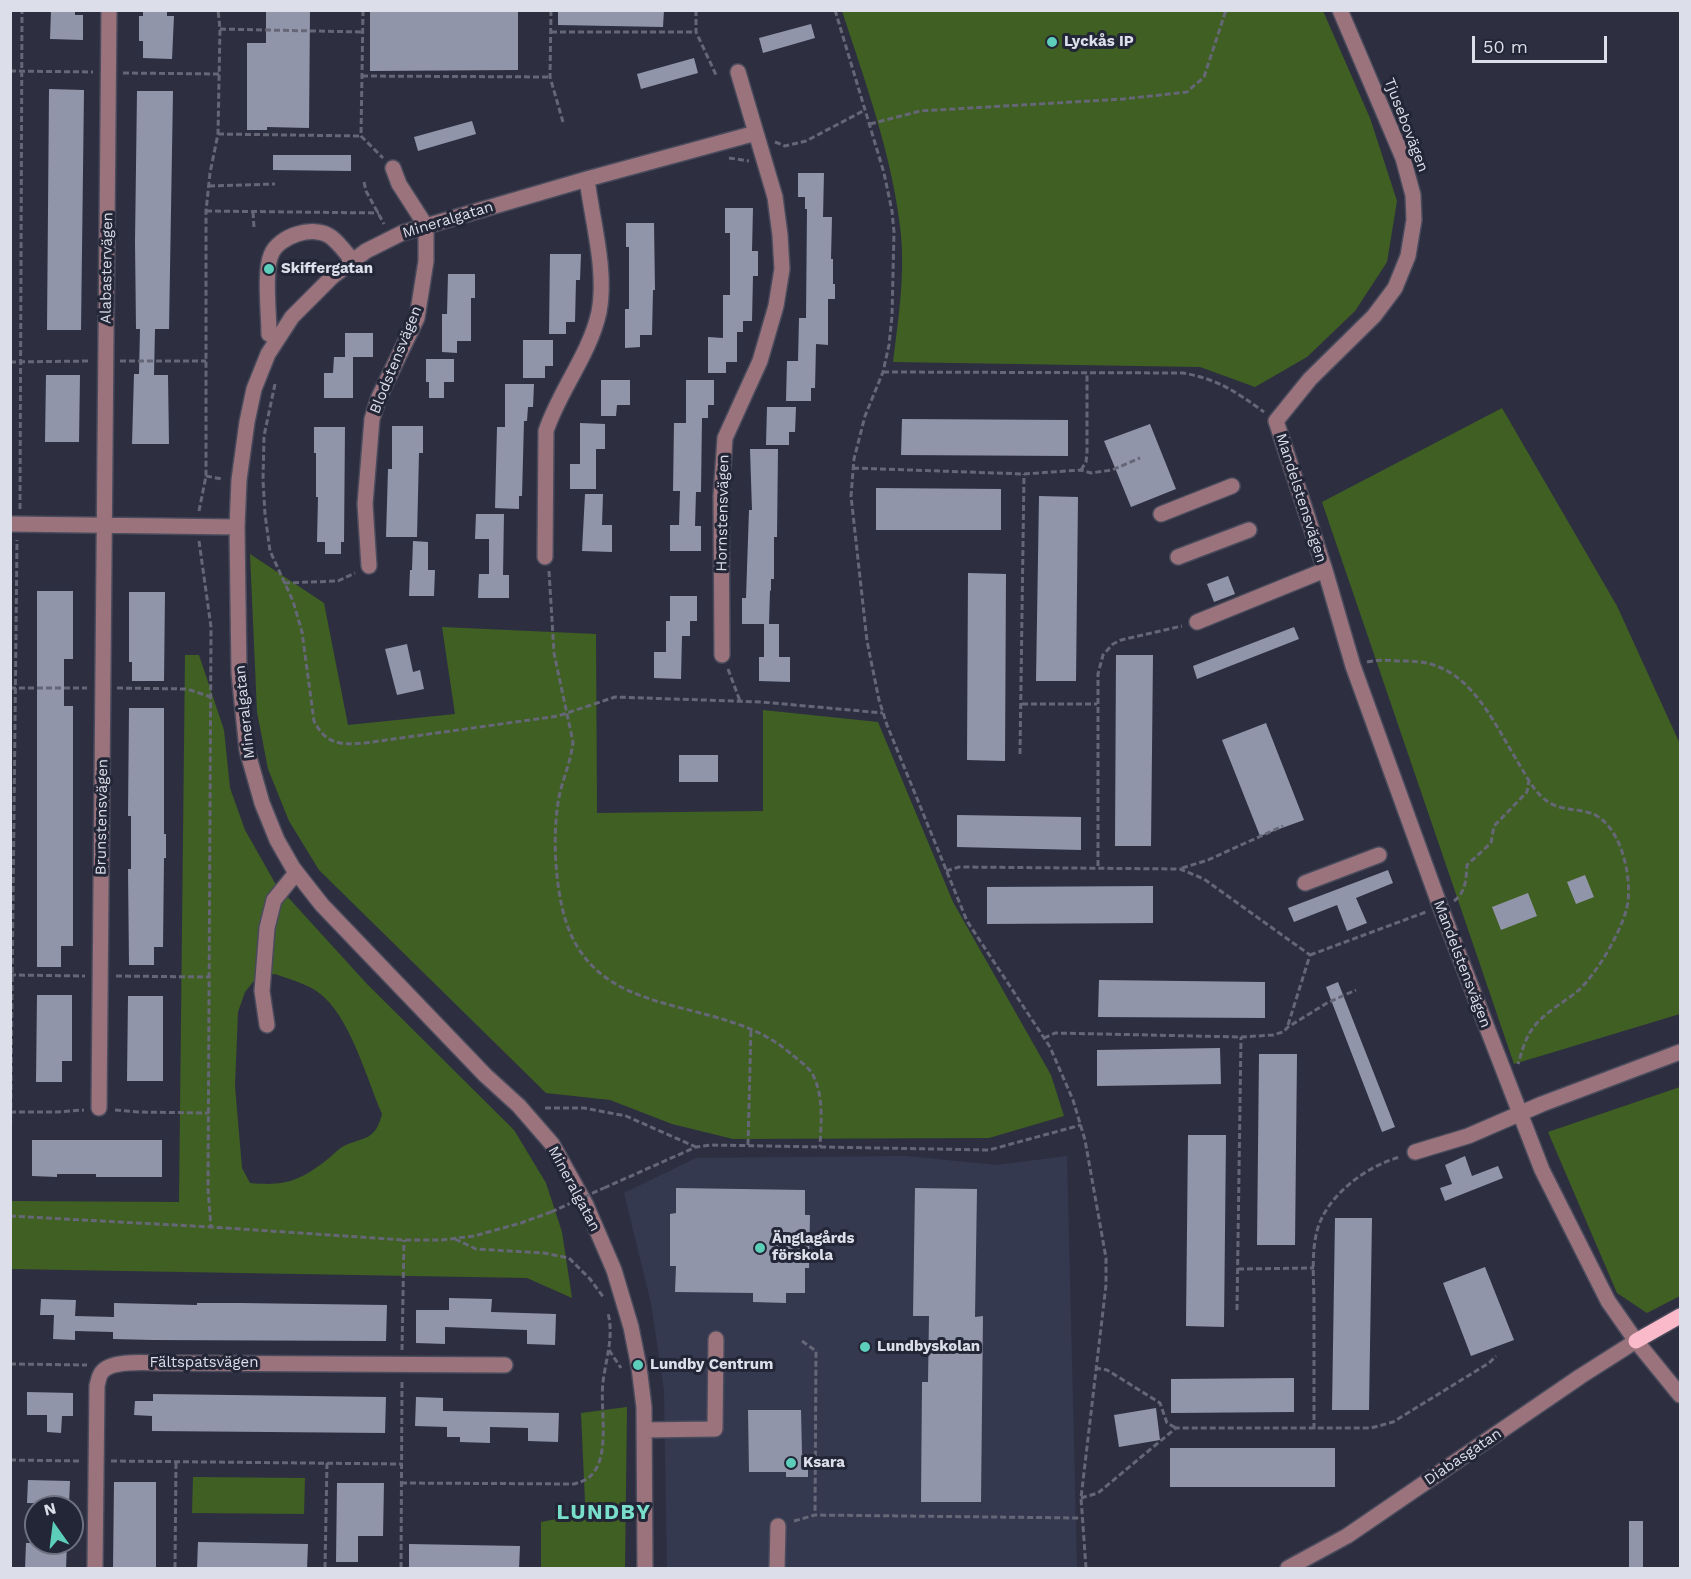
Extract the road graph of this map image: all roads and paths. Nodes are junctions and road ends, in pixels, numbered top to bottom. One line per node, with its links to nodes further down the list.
1 (22, 10): 49 (path)
2 (109, 10): 50 (street, Alabastervägen)
3 (218, 10): 10 (path)
4 (363, 10): 11 (path)
5 (551, 10): 12 (path)
6 (696, 10): 13 (path)
7 (835, 10): 18 (path)
8 (1226, 10): 20 (path)
9 (1340, 10): 37 (street, Tjusebovägen)
10 (220, 29): 11 (path); 22 (path)
11 (363, 32): 15 (path)
12 (551, 32): 13 (path); 16 (path)
13 (696, 32): 17 (path)
14 (738, 72): 21 (street, Hornstensvägen)
15 (362, 76): 16 (path); 23 (path)
16 (550, 77): 19 (path)
17 (717, 77)
18 (866, 110): 20 (path); 21 (path)
19 (563, 122)
20 (870, 124): 38 (path)
21 (756, 133): 25 (street, Mineralgatan); 60 (street, Hornstensvägen)
22 (218, 134): 23 (path); 28 (path)
23 (361, 136): 24 (path)
24 (393, 168): 32 (street)
25 (587, 179): 32 (street, Mineralgatan); 54 (street)
26 (364, 183): 31 (path)
27 (275, 184): 28 (path)
28 (209, 186): 29 (path)
29 (206, 212): 30 (path); 48 (path)
30 (253, 212): 31 (path); 33 (path)
31 (379, 213): 34 (path)
32 (426, 226): 34 (street, Mineralgatan); 56 (street, Blodstensvägen)
33 (254, 228)
34 (392, 238): 35 (street, Mineralgatan)
35 (353, 261): 36 (street, Mineralgatan); 36 (street)
36 (277, 339): 51 (street, Mineralgatan)
37 (1319, 369): 41 (street, Mandelstensvägen)
38 (883, 372): 39 (path); 43 (path)
39 (1087, 373): 41 (path); 44 (path)
40 (276, 382): 58 (path)
41 (1276, 421): 57 (street, Mandelstensvägen)
42 (1140, 458): 44 (path)
43 (853, 468): 45 (path); 66 (path)
44 (1081, 470): 45 (path)
45 (1024, 474): 63 (path)
46 (1232, 486): 47 (street)
47 (1161, 514)
48 (199, 515)
49 (15, 524): 50 (street); 94 (path)
50 (105, 525): 51 (street); 87 (street, Brunstensvägen)
51 (237, 527): 74 (street, Mineralgatan)
52 (1249, 530): 55 (street)
53 (199, 537): 96 (path)
54 (545, 557): 65 (path)
55 (1178, 558)
56 (369, 566): 58 (path)
57 (1325, 570): 59 (street, Mandelstensvägen); 61 (street, Mandelstensvägen)
58 (284, 583): 65 (path)
59 (1197, 622): 64 (path)
60 (722, 655): 62 (path)
61 (1353, 666): 68 (path); 76 (street, Mandelstensvägen)
62 (740, 701): 65 (path); 66 (path)
63 (1022, 704): 64 (path); 67 (path)
64 (1097, 704): 71 (path)
65 (567, 713): 81 (path)
66 (883, 713): 73 (path)
67 (1020, 754)
68 (1529, 780): 76 (path); 85 (path)
69 (1283, 826): 72 (path)
70 (1379, 855): 75 (street)
71 (1098, 866): 72 (path); 73 (path)
72 (1180, 869): 77 (path)
73 (946, 871): 83 (path)
74 (296, 873): 79 (street); 117 (street, Mineralgatan)
75 (1305, 883)
76 (1440, 906): 77 (path); 85 (street, Mandelstensvägen)
77 (1310, 955): 80 (path)
78 (1356, 990): 80 (path)
79 (267, 1025)
80 (1288, 1027): 82 (path)
81 (751, 1028): 90 (path); 92 (path)
82 (1241, 1037): 83 (path); 100 (path)
83 (1044, 1038): 89 (path)
84 (1680, 1052): 88 (street)
85 (1510, 1088): 88 (street, Mandelstensvägen)
86 (545, 1107): 91 (path)
87 (99, 1108)
88 (1520, 1114): 93 (street); 105 (street, Mandelstensvägen)
89 (1081, 1125): 92 (path); 112 (path)
90 (748, 1145): 91 (path); 92 (path)
91 (696, 1147): 97 (path, bridge)
92 (820, 1147)
93 (1415, 1152): 99 (path)
94 (10, 1180)
95 (10, 1216): 96 (path)
96 (211, 1227): 98 (path)
97 (454, 1238): 98 (path); 106 (path)
98 (404, 1240): 109 (path)
99 (1314, 1268): 100 (path); 116 (path)
100 (1238, 1269): 101 (path)
101 (1237, 1310)
102 (1680, 1316): 105 (main road)
103 (717, 1339): 117 (street)
104 (802, 1341): 125 (path)
105 (1636, 1341): 114 (street, Mandelstensvägen); 135 (street, Diabasgatan)
106 (609, 1350): 113 (path); 123 (path)
107 (1496, 1356): 116 (path)
108 (10, 1364): 111 (path)
109 (402, 1365): 110 (street, Fältspatsvägen); 111 (street, Fältspatsvägen); 122 (path)
110 (505, 1365)
111 (110, 1366): 119 (street)
112 (1095, 1368): 115 (path); 124 (path)
113 (622, 1370)
114 (1680, 1395)
115 (1176, 1428): 116 (path); 124 (path)
116 (1314, 1429)
117 (644, 1430): 132 (street, Mineralgatan)
118 (10, 1460): 119 (path)
119 (96, 1461): 120 (path); 128 (street)
120 (176, 1461): 121 (path); 129 (path)
121 (327, 1463): 122 (path); 130 (path)
122 (402, 1464): 123 (path)
123 (402, 1483): 131 (path)
124 (1081, 1498): 126 (path)
125 (815, 1515): 126 (path); 127 (path)
126 (1081, 1518): 134 (path)
127 (778, 1526): 133 (street)
128 (95, 1569)
129 (175, 1569)
130 (325, 1569)
131 (401, 1569)
132 (645, 1569)
133 (777, 1569)
134 (1086, 1569)
135 (1288, 1569)

